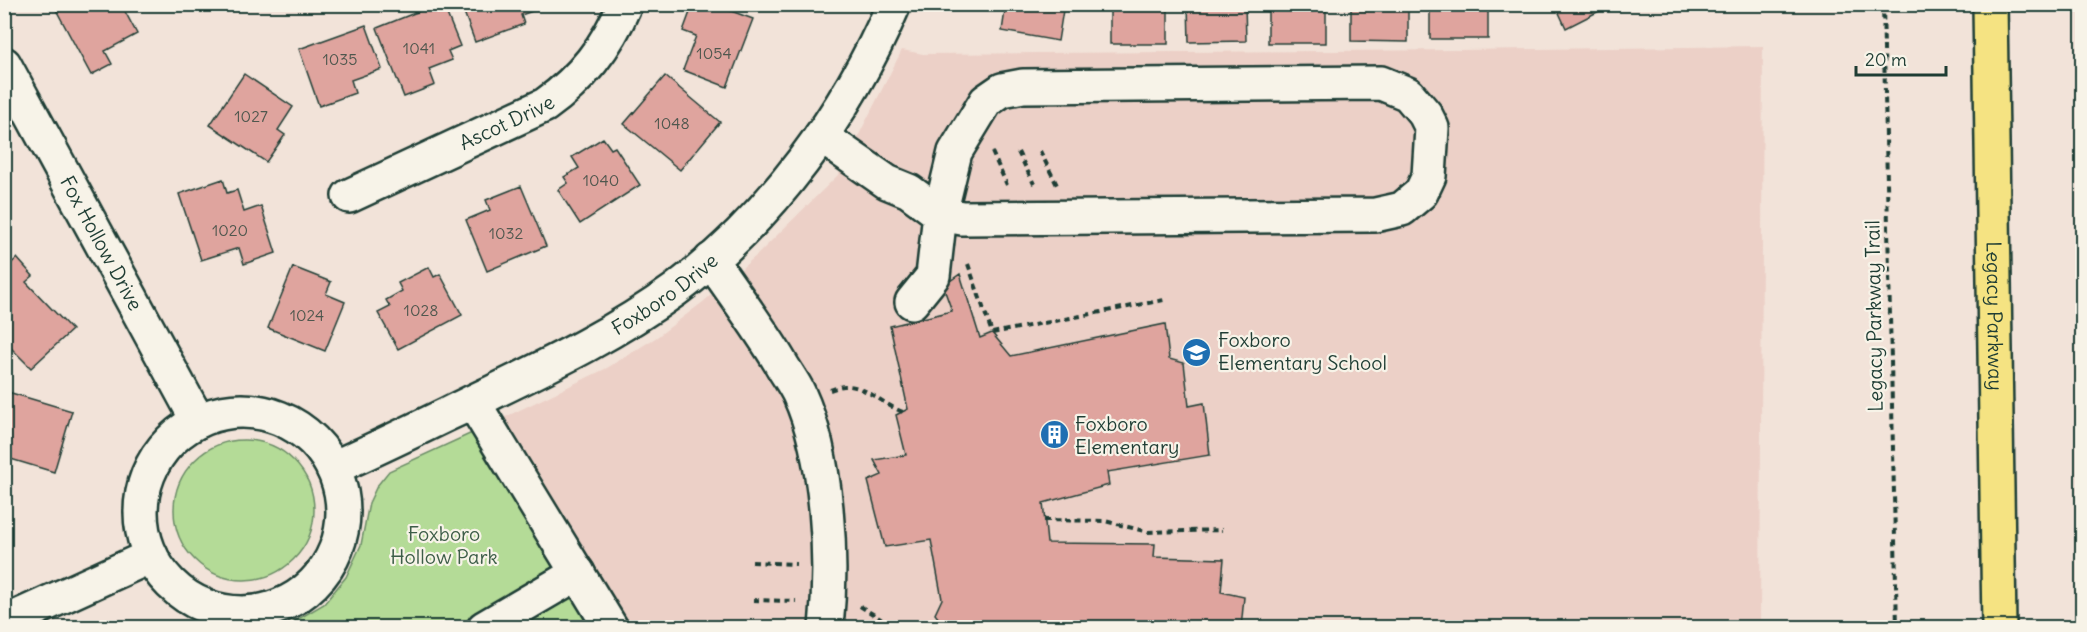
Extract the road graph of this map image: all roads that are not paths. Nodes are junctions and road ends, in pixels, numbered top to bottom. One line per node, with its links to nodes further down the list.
1 (625, 4): 6 (street, Ascot Drive)
2 (894, 4): 5 (street, Foxboro Drive)
3 (1990, 4): 20 (highway, Legacy Parkway)
4 (4, 64): 11 (street, Fox Hollow Drive)
5 (821, 136): 7 (street); 8 (street, Foxboro Drive)
6 (349, 196)
7 (940, 214): 7 (street); 9 (street)
8 (711, 260): 10 (street, Foxboro Drive); 19 (street)
9 (912, 302)
10 (473, 402): 12 (street, Foxboro Drive); 14 (street)
11 (198, 421): 12 (street); 13 (street)
12 (333, 468): 15 (street)
13 (151, 556): 15 (street); 16 (street)
14 (578, 573): 17 (street); 18 (street)
15 (238, 620)
16 (4, 622)
17 (484, 627)
18 (611, 627)
19 (826, 627)
20 (2000, 627)

